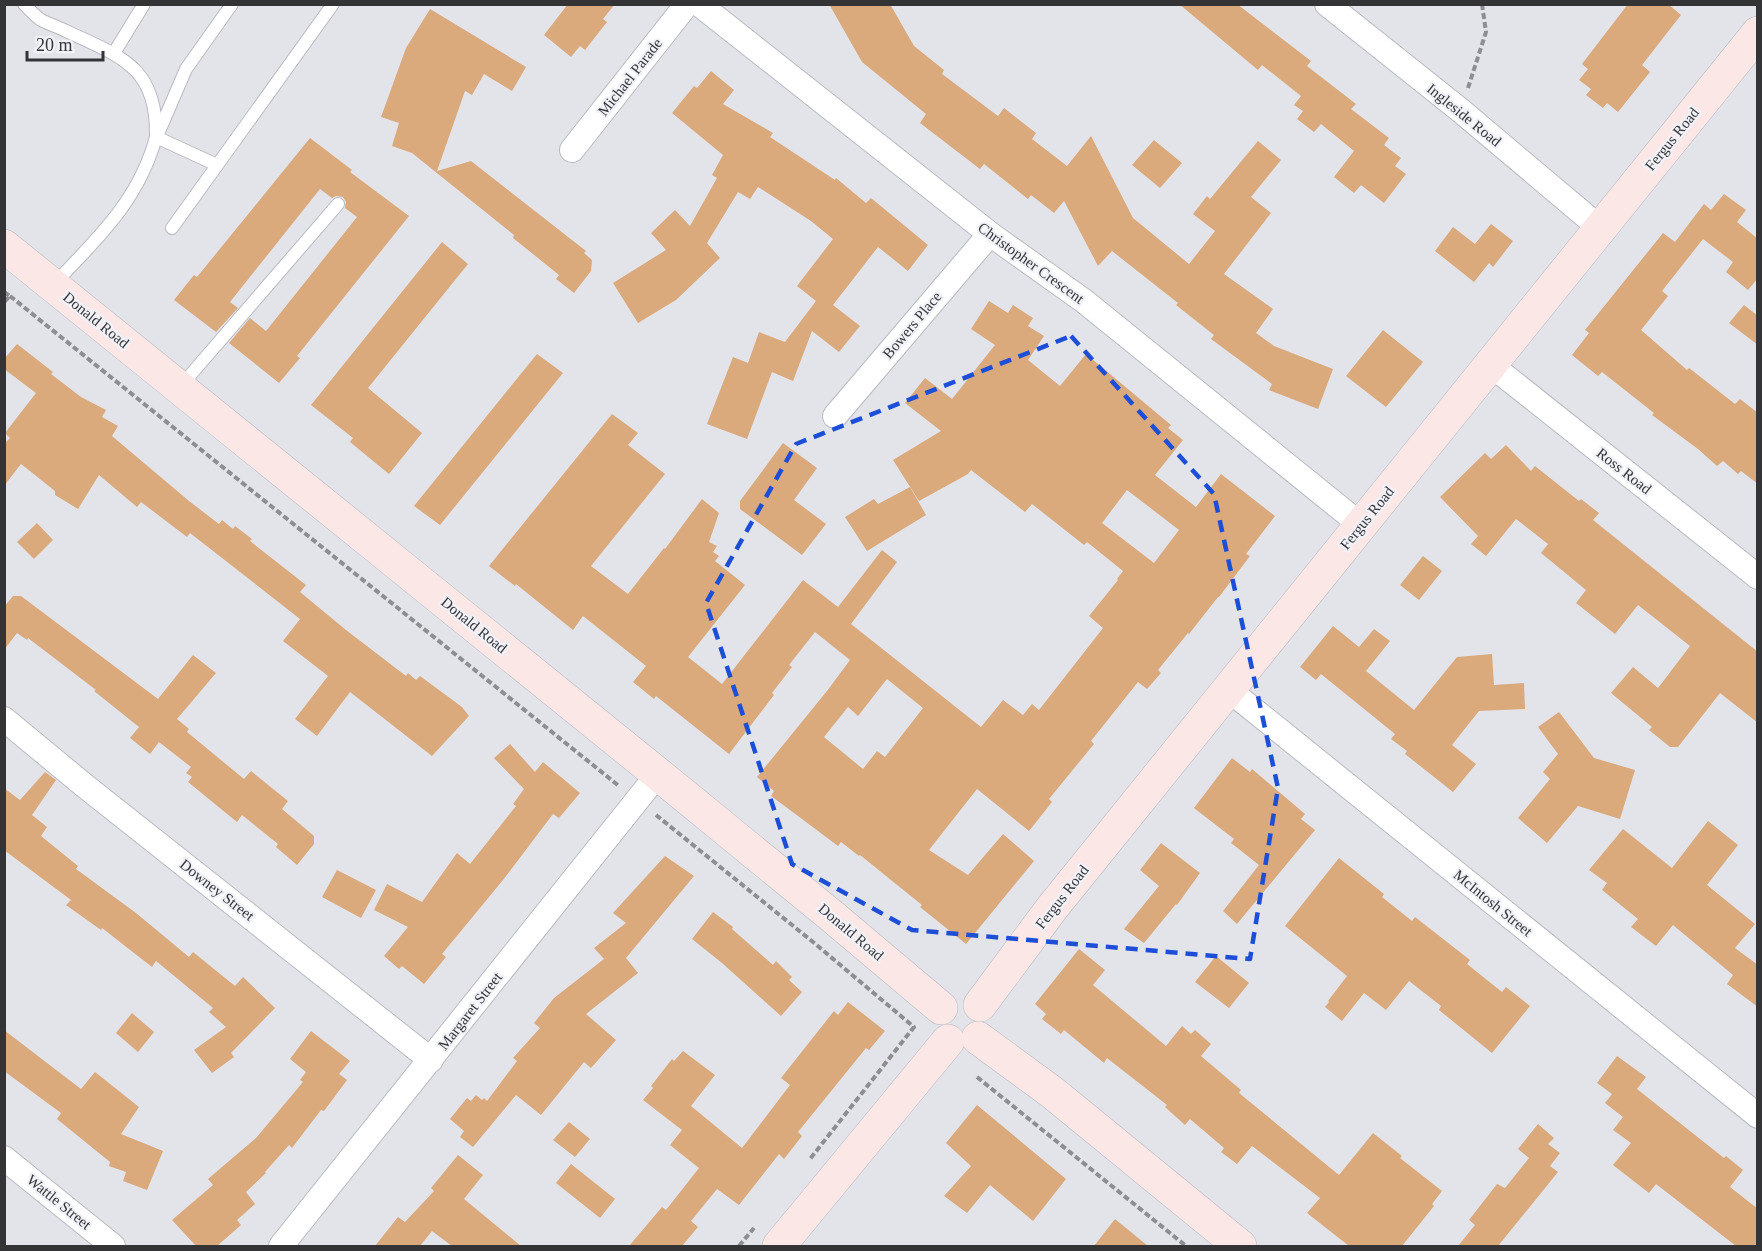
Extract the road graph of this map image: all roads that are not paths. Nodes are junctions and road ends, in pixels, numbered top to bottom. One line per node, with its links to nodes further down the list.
1 (24, 4): 9 (lane)
2 (232, 4): 10 (lane)
3 (333, 4): 12 (lane)
4 (687, 4): 11 (street, Michael Parade)
5 (699, 4): 16 (street, Christopher Crescent)
6 (1327, 4): 15 (street, Ingleside Road)
7 (140, 6): 9 (lane)
8 (1758, 33): 15 (street, Fergus Road)
9 (114, 53): 10 (lane)
10 (156, 137): 12 (lane); 18 (lane)
11 (572, 150)
12 (218, 165): 14 (lane)
13 (338, 204): 20 (lane)
14 (172, 228)
15 (1600, 228): 19 (street, Fergus Road)
16 (990, 234): 21 (street, Bowers Place); 22 (street, Christopher Crescent)
17 (6, 252): 18 (street, Donald Road)
18 (53, 285): 20 (street, Donald Road)
19 (1491, 365): 22 (street, Fergus Road); 23 (street, Ross Road)
20 (180, 387): 26 (street, Donald Road)
21 (835, 416)
22 (1361, 525): 24 (street, Fergus Road)
23 (1758, 577)
24 (1229, 690): 27 (street, Fergus Road); 31 (street, McIntosh Street)
25 (4, 719): 30 (street, Downey Street)
26 (658, 774): 28 (street, Donald Road); 30 (street, Margaret Street)
27 (980, 1005): 28 (street); 29 (street)
28 (941, 1008): 29 (street)
29 (963, 1039): 33 (street); 36 (street)
30 (431, 1060): 35 (street, Margaret Street)
31 (1758, 1116)
32 (4, 1158): 34 (street, Wattle Street)
33 (1228, 1243)
34 (114, 1246)
35 (281, 1246)
36 (779, 1246)

